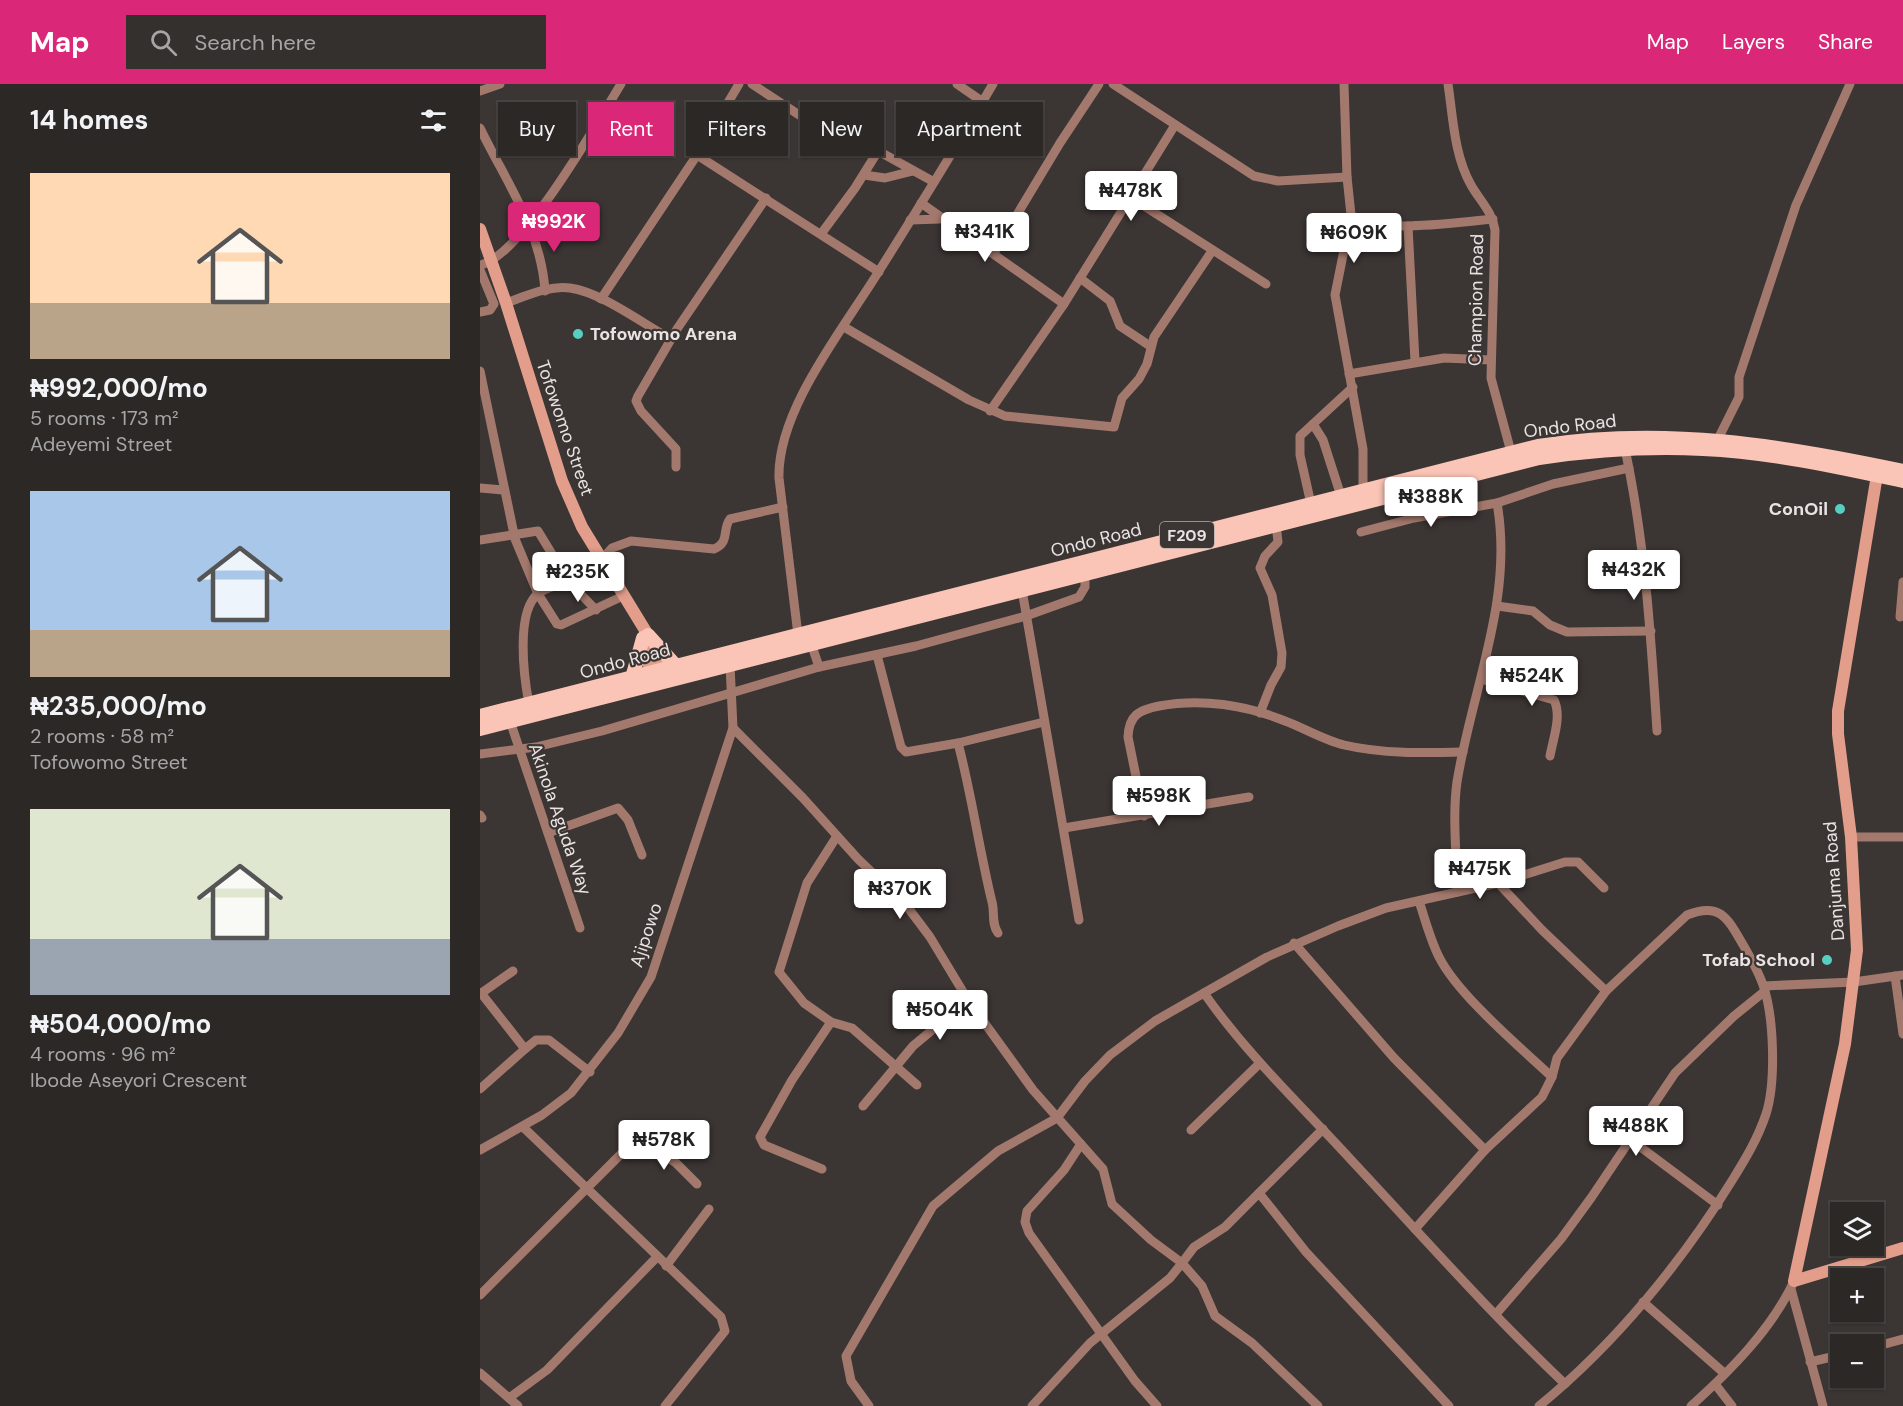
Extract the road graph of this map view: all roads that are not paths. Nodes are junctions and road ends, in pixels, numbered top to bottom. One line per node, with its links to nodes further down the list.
1 (500, 84): 12 (street)
2 (621, 84): 34 (street)
3 (739, 84): 13 (street)
4 (752, 84): 15 (street)
5 (957, 84): 14 (street)
6 (993, 84): 14 (street)
7 (1099, 84): 39 (street)
8 (1113, 84): 16 (street)
9 (1344, 84): 25 (street)
10 (1448, 84): 32 (street, Champion Road)
11 (1850, 84): 60 (street)
12 (480, 91)
13 (728, 102)
14 (983, 102)
15 (800, 116)
16 (1175, 125): 25 (street); 27 (street)
17 (480, 128): 34 (street)
18 (884, 154): 23 (street)
19 (696, 156): 45 (street)
20 (699, 156): 28 (street)
21 (875, 156): 24 (street)
22 (950, 156): 26 (street)
23 (913, 171): 24 (street); 26 (street)
24 (864, 175): 37 (street)
25 (1347, 177): 30 (street)
26 (934, 182): 29 (street)
27 (1130, 197): 38 (street); 42 (street)
28 (766, 198): 37 (street); 50 (street)
29 (921, 204): 31 (street); 33 (street)
30 (1351, 215): 35 (street); 55 (street)
31 (940, 219): 33 (street); 39 (street)
32 (1493, 219): 35 (street); 52 (street, Champion Road)
33 (910, 220): 41 (street)
34 (529, 222): 40 (street); 44 (street)
35 (1408, 226): 53 (street)
36 (480, 229): 40 (street, Tofowomo Street)
37 (821, 234): 41 (street)
38 (1212, 251): 43 (street); 51 (street)
39 (994, 253): 47 (street)
40 (484, 266): 46 (street, Tofowomo Street); 48 (street)
41 (879, 272): 49 (street)
42 (1080, 279): 47 (street); 51 (street)
43 (1266, 284)
44 (545, 291): 45 (street); 46 (street)
45 (601, 299): 50 (street)
46 (506, 303): 81 (street, Tofowomo Street)
47 (1064, 304): 58 (street)
48 (480, 312)
49 (844, 327): 58 (street); 75 (street)
50 (671, 339): 64 (street)
51 (1150, 346): 58 (street)
52 (1491, 360): 53 (street); 62 (street, Champion Road)
53 (1415, 361): 55 (street)
54 (480, 371): 57 (street)
55 (1349, 374): 56 (street)
56 (1353, 387): 59 (street); 71 (street)
57 (482, 397): 70 (street)
58 (990, 411)
59 (1313, 424): 72 (street); 74 (street)
60 (1718, 439): 62 (main road, Ondo Road / F209); 63 (main road, Ondo Road / F209)
61 (1625, 449): 63 (main road, Ondo Road / F209); 65 (street); 76 (main road, Ondo Road / F209)
62 (1511, 452): 71 (main road, Ondo Road / F209)
63 (1830, 462): 66 (main road, Ondo Road / F209); 67 (main road, Ondo Road / F209)
64 (676, 467)
65 (1629, 468): 73 (street); 92 (street)
66 (1903, 471)
67 (1877, 475): 68 (main road, Ondo Road / F209); 122 (street, Danjuma Road)
68 (1903, 481)
69 (480, 488): 70 (street)
70 (503, 490): 78 (street)
71 (1363, 490): 72 (main road, Ondo Road / F209)
72 (1341, 496): 74 (main road, Ondo Road / F209)
73 (1497, 503): 77 (street); 88 (street)
74 (1311, 504): 80 (main road, Ondo Road / F209)
75 (783, 507): 81 (street); 94 (street)
76 (1276, 524): 80 (main road, Ondo Road / F209); 105 (street)
77 (1361, 532)
78 (514, 533): 79 (street); 83 (street); 86 (street)
79 (480, 540)
80 (1184, 542): 82 (main road, Ondo Road / F209); 94 (main road, Ondo Road / F209)
81 (602, 560): 87 (street, Tofowomo Street)
82 (1084, 574): 85 (main road, Ondo Road / F209); 90 (street)
83 (569, 582): 86 (street); 89 (street)
84 (1903, 582): 91 (street)
85 (1022, 590): 90 (street); 95 (main road, Ondo Road / F209)
86 (538, 594): 89 (street); 104 (street)
87 (623, 596): 89 (street); 93 (street, Tofowomo Street)
88 (1497, 606): 92 (street); 102 (street)
89 (596, 610)
90 (1026, 616): 96 (street); 108 (street)
91 (1900, 617)
92 (1651, 631): 111 (street)
93 (644, 634): 98 (main road); 100 (street, Tofowomo Street); 101 (main road)
94 (798, 635): 98 (main road, Ondo Road / F209)
95 (811, 643): 97 (main road, Ondo Road / F209); 99 (street)
96 (877, 655): 99 (street); 112 (street)
97 (730, 665): 100 (main road, Ondo Road / F209); 103 (street, Ajipowo)
98 (676, 666): 100 (main road, Ondo Road / F209)
99 (819, 668): 103 (street)
100 (658, 677): 101 (main road, Ondo Road / F209); 107 (main road, Ondo Road / F209)
101 (632, 678): 104 (main road, Ondo Road / F209)
102 (1481, 680): 114 (street); 116 (street)
103 (732, 693): 109 (street, Ajipowo); 113 (street)
104 (529, 704): 106 (main road, Ondo Road / F209)
105 (1260, 713): 114 (street); 118 (street)
106 (480, 716)
107 (510, 721): 110 (main road, Ondo Road / F209); 113 (street, Akinola Aguda Way)
108 (1044, 722): 112 (street); 119 (street)
109 (733, 728): 121 (street); 148 (street, Ajipowo)
110 (480, 729)
111 (1657, 732)
112 (958, 743): 131 (street)
113 (518, 749): 115 (street); 120 (street, Akinola Aguda Way)
114 (1463, 752): 127 (street)
115 (480, 754)
116 (1550, 756)
117 (1249, 797): 118 (street)
118 (1143, 816): 119 (street)
119 (1064, 828): 129 (street)
120 (548, 832): 124 (street); 130 (street, Akinola Aguda Way)
121 (837, 836): 142 (street); 143 (street)
122 (1851, 837): 123 (street); 137 (street, Danjuma Road)
123 (1903, 837)
124 (642, 855)
125 (1498, 883): 126 (street); 127 (street); 139 (street)
126 (1604, 888)
127 (1457, 892): 128 (street)
128 (1419, 901): 132 (street); 149 (street)
129 (1079, 920)
130 (580, 928)
131 (998, 933)
132 (1310, 937): 133 (street); 134 (street)
133 (1294, 944): 134 (street); 140 (street)
134 (1310, 960): 161 (street)
135 (513, 971): 141 (street)
136 (1899, 975): 137 (street); 144 (street)
137 (1854, 982): 138 (street); 173 (street, Danjuma Road)
138 (1764, 989): 139 (street); 158 (street); 166 (street)
139 (1606, 991): 149 (street)
140 (1204, 993): 146 (street); 153 (street)
141 (481, 994): 145 (street)
142 (968, 1000): 147 (street); 153 (street)
143 (831, 1022): 147 (street); 162 (street)
144 (1903, 1034)
145 (525, 1048): 148 (street); 151 (street)
146 (1259, 1064): 155 (street); 156 (street)
147 (895, 1065): 150 (street); 152 (street)
148 (590, 1072): 154 (street, Ajipowo)
149 (1552, 1077): 161 (street)
150 (916, 1084)
151 (480, 1089)
152 (863, 1106)
153 (1057, 1118): 159 (street); 189 (street)
154 (523, 1127): 160 (street, Ajipowo); 164 (street)
155 (1323, 1129): 165 (street); 168 (street)
156 (1191, 1130)
157 (480, 1137): 160 (street)
158 (1631, 1140): 166 (street); 176 (street)
159 (1081, 1144): 171 (street); 177 (street)
160 (484, 1147)
161 (1485, 1150): 168 (street)
162 (822, 1169)
163 (698, 1184): 164 (street)
164 (587, 1191): 170 (street); 174 (street)
165 (1259, 1193): 171 (street); 193 (street)
166 (1718, 1205): 175 (street)
167 (709, 1209): 172 (street)
168 (1415, 1229): 176 (street)
169 (1903, 1248): 173 (street)
170 (657, 1257): 172 (street); 186 (street)
171 (1182, 1263): 177 (street); 192 (street)
172 (666, 1266): 188 (street)
173 (1792, 1285): 181 (street); 183 (street)
174 (480, 1295)
175 (1643, 1302): 183 (street); 184 (street)
176 (1496, 1314): 184 (street)
177 (1101, 1334): 190 (street); 191 (street)
178 (1903, 1339): 179 (street)
179 (1884, 1344)
180 (1830, 1357): 181 (street)
181 (1810, 1362): 197 (street)
182 (480, 1373): 186 (street)
183 (1724, 1373): 185 (street)
184 (1564, 1384): 194 (street)
185 (1715, 1384): 195 (street); 196 (street)
186 (509, 1398): 187 (street)
187 (518, 1406)
188 (665, 1406)
189 (869, 1406)
190 (1032, 1406)
191 (1157, 1406)
192 (1318, 1406)
193 (1449, 1406)
194 (1539, 1406)
195 (1691, 1406)
196 (1732, 1406)
197 (1823, 1406)

